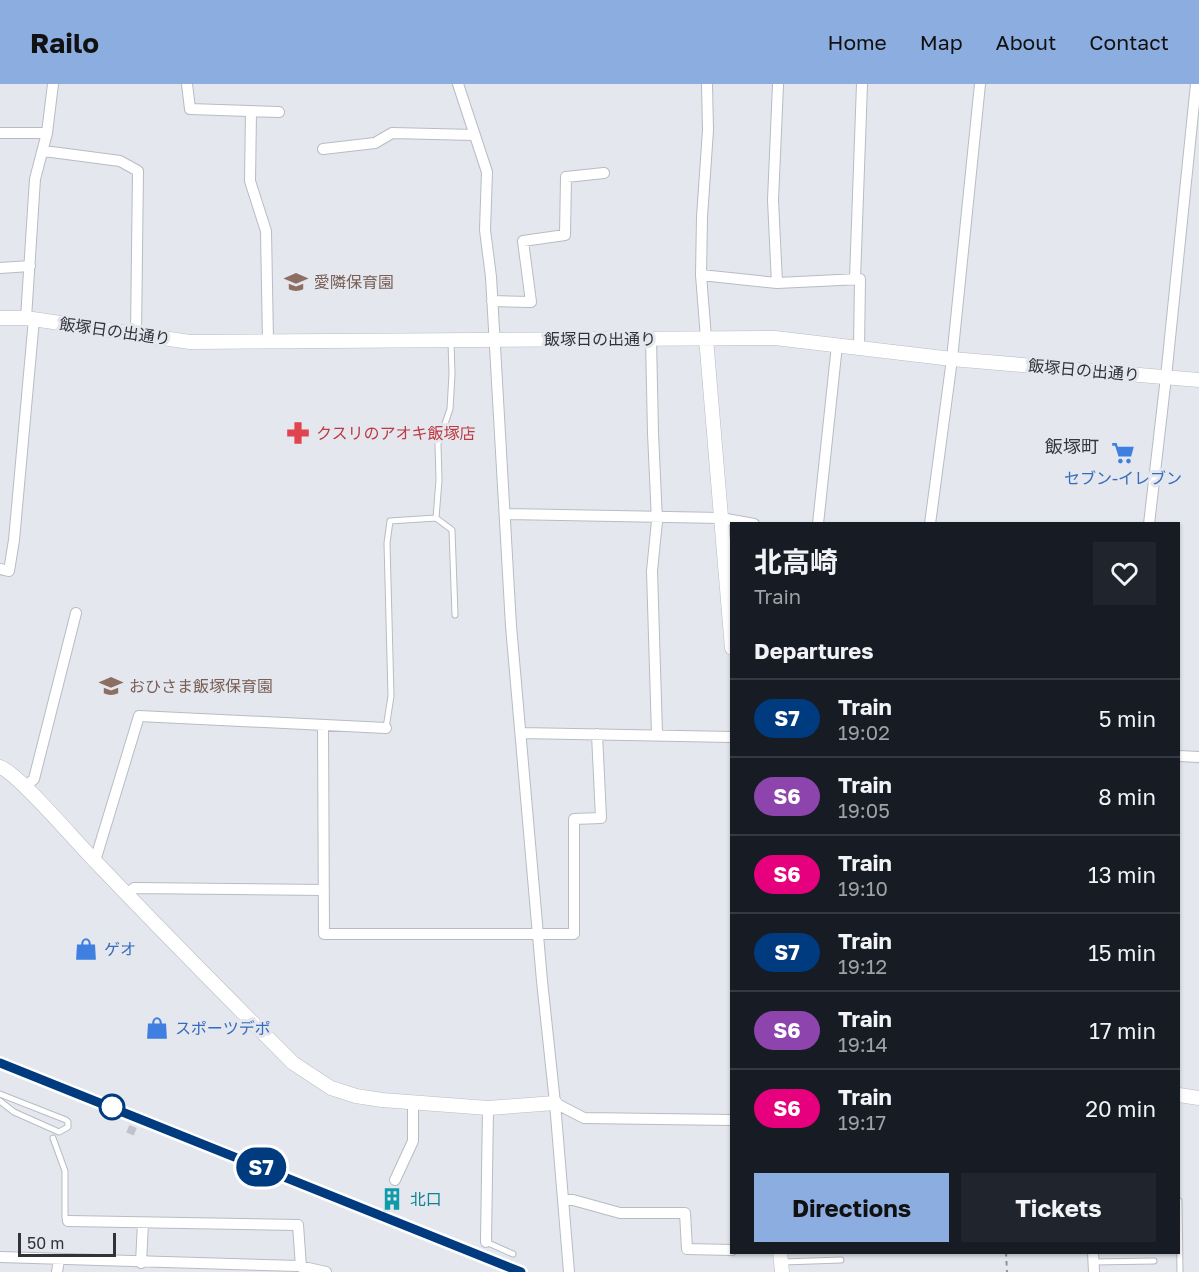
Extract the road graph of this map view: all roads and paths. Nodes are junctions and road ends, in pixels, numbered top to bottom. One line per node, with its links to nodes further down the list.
1 (53, 84): 12 (street)
2 (187, 84): 9 (street)
3 (458, 84): 13 (street)
4 (706, 84): 19 (street)
5 (862, 84): 20 (street)
6 (980, 84): 33 (street)
7 (1196, 84): 34 (street)
8 (778, 85): 21 (street)
9 (251, 111): 10 (street); 30 (street)
10 (279, 112)
11 (0, 133): 12 (street)
12 (47, 133): 15 (street)
13 (475, 135): 14 (street); 22 (street)
14 (323, 149)
15 (44, 151): 17 (street); 25 (street)
16 (604, 173): 22 (street)
17 (30, 266): 18 (street); 24 (street)
18 (0, 268)
19 (701, 275): 21 (street); 26 (street)
20 (855, 279): 21 (street); 32 (street)
21 (777, 283)
22 (492, 302): 28 (street)
23 (0, 318): 24 (street, 飯塚日の出通り)
24 (30, 319): 25 (street, 飯塚日の出通り); 44 (street)
25 (136, 334): 30 (street, 飯塚日の出通り)
26 (706, 338): 29 (street, 飯塚日の出通り); 31 (street, 飯塚日の出通り); 39 (street)
27 (451, 339): 28 (street, 飯塚日の出通り); 30 (street, 飯塚日の出通り); 38 (lane)
28 (494, 339): 29 (street, 飯塚日の出通り); 36 (street)
29 (651, 339): 37 (street)
30 (268, 341)
31 (837, 345): 32 (street, 飯塚日の出通り); 41 (street)
32 (859, 348): 33 (street, 飯塚日の出通り)
33 (952, 359): 34 (street, 飯塚日の出通り); 42 (street)
34 (1166, 377): 35 (street, 飯塚日の出通り); 43 (street)
35 (1199, 380)
36 (505, 514): 37 (street); 50 (street)
37 (657, 517): 39 (street); 52 (street)
38 (436, 518): 46 (lane); 49 (lane)
39 (721, 518): 40 (street); 47 (street)
40 (743, 522)
41 (818, 522)
42 (930, 522)
43 (1149, 522)
44 (0, 569)
45 (76, 614): 57 (street)
46 (455, 615)
47 (730, 624)
48 (323, 726): 49 (street); 58 (street); 59 (street)
49 (386, 728)
50 (521, 733): 51 (street); 61 (street)
51 (597, 734): 52 (street); 61 (street)
52 (657, 734): 53 (street)
53 (730, 737)
54 (1180, 756): 55 (street)
55 (1199, 757)
56 (0, 767): 57 (street)
57 (25, 787): 58 (street)
58 (94, 861): 60 (street)
59 (324, 890): 60 (street); 61 (street)
60 (127, 894): 66 (street)
61 (539, 934): 67 (street)
62 (0, 1094): 65 (lane)
63 (1180, 1095): 64 (street)
64 (1199, 1098)
65 (0, 1101)
66 (413, 1103): 68 (street); 71 (street)
67 (555, 1103): 68 (street); 69 (street); 72 (street)
68 (488, 1108): 75 (street)
69 (730, 1120)
70 (53, 1138): 73 (lane)
71 (395, 1180)
72 (563, 1200): 76 (street); 90 (street)
73 (68, 1221): 74 (street)
74 (143, 1223): 86 (street); 87 (street)
75 (486, 1242): 77 (lane)
76 (730, 1250)
77 (513, 1254)
78 (1006, 1254): 91 (path)
79 (1180, 1254): 92 (lane)
80 (0, 1257): 81 (street)
81 (59, 1260): 86 (street); 88 (street)
82 (841, 1260): 84 (lane)
83 (1154, 1261): 85 (lane)
84 (781, 1262)
85 (1094, 1262)
86 (141, 1263): 87 (street)
87 (300, 1268): 89 (street)
88 (57, 1272)
89 (326, 1272)
90 (569, 1272)
91 (1007, 1272)
92 (1180, 1272)

